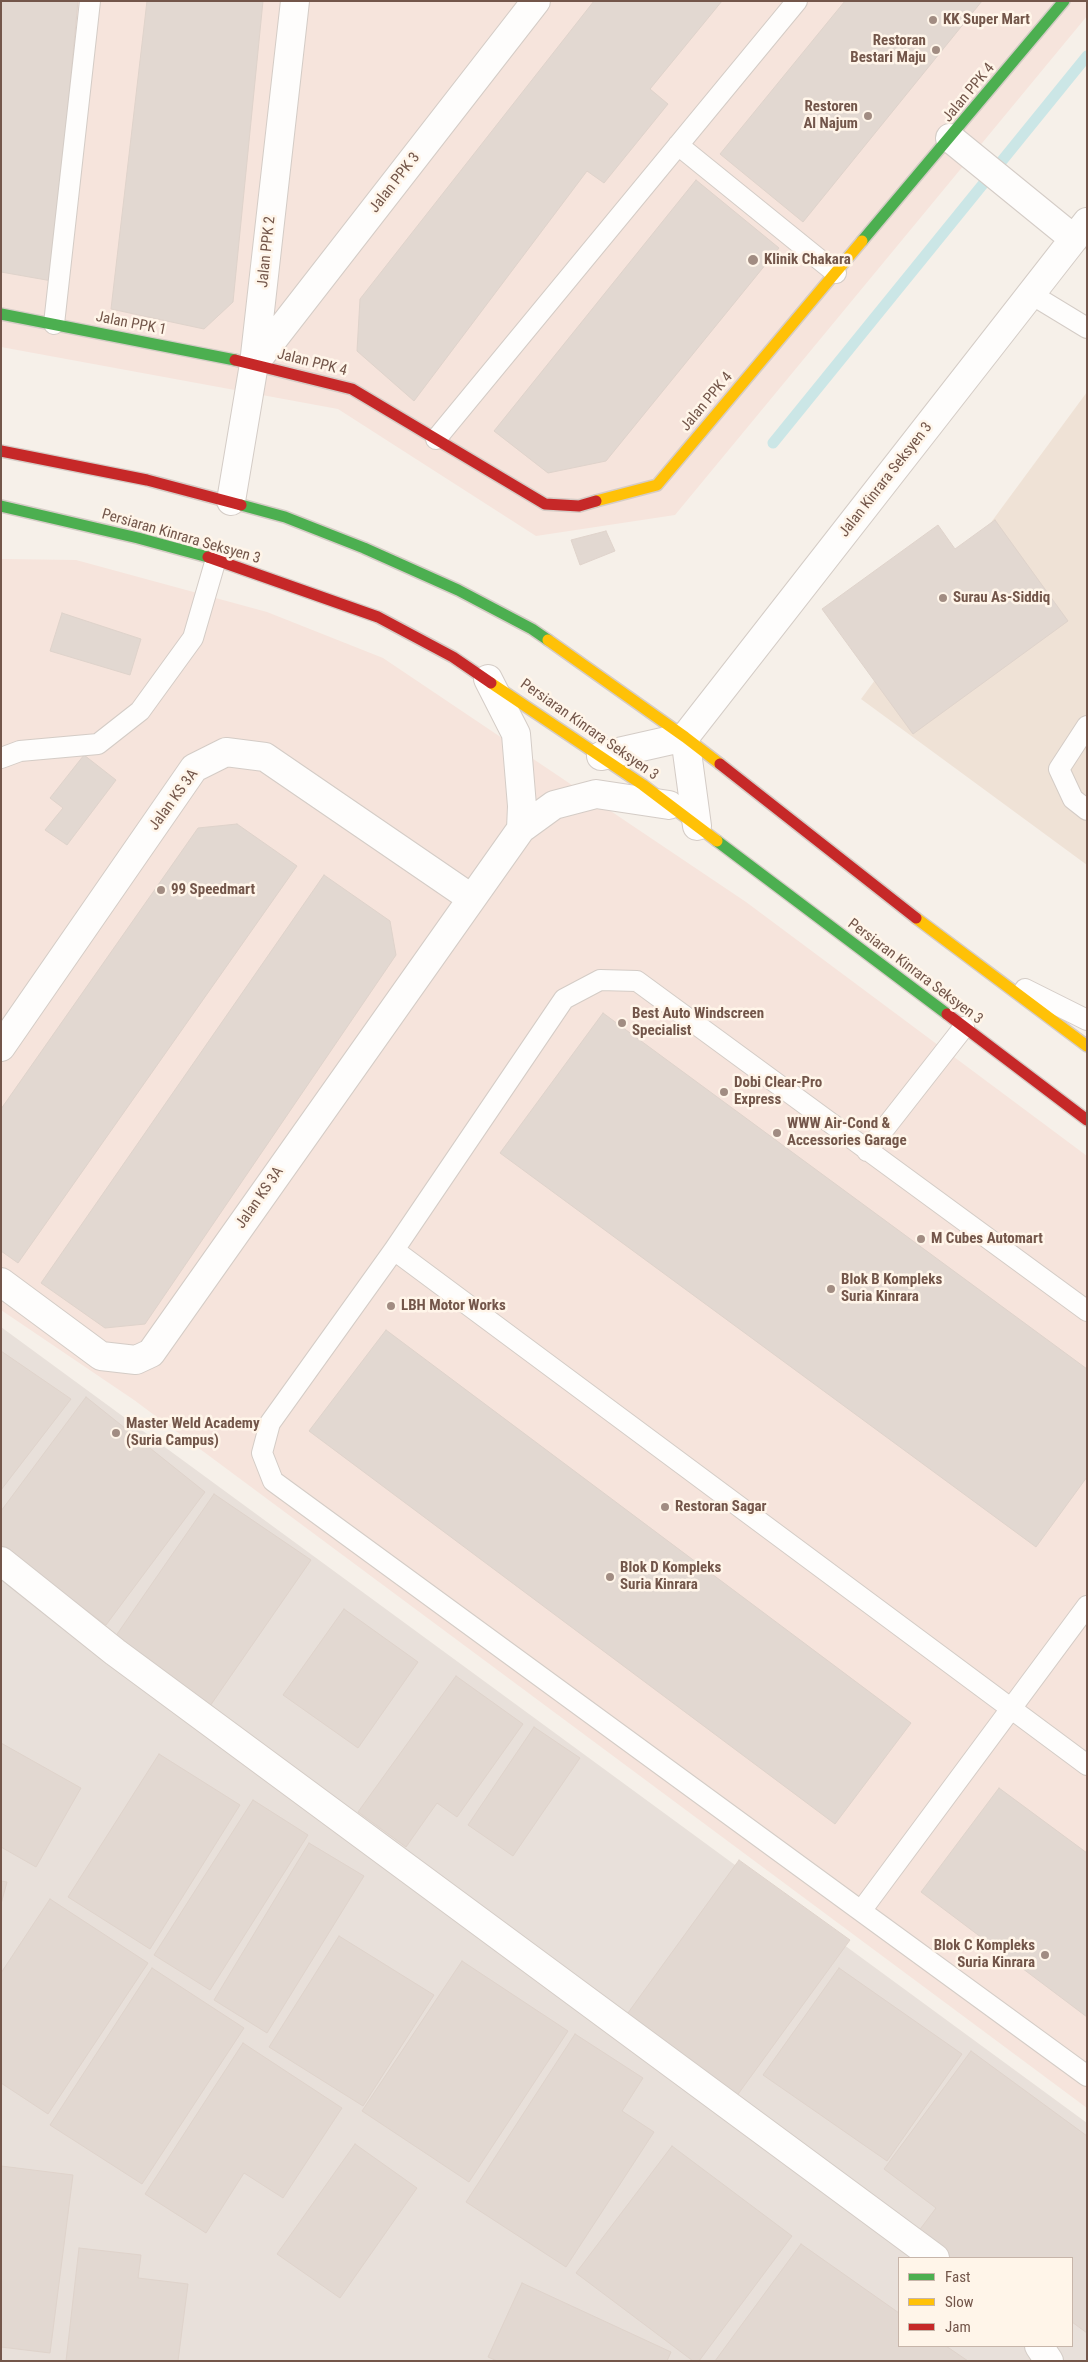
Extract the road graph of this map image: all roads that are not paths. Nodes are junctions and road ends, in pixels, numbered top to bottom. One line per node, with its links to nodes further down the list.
1 (90, 1): 12 (lane)
2 (295, 1): 14 (street, Jalan PPK 2)
3 (536, 1): 14 (street, Jalan PPK 3)
4 (796, 1): 7 (lane)
5 (1064, 1): 6 (main road, Jalan PPK 4)
6 (950, 138): 8 (street); 9 (main road, Jalan PPK 4)
7 (678, 145): 9 (lane); 15 (lane)
8 (1080, 230): 10 (street, Jalan Kinrara Seksyen 3)
9 (836, 273): 15 (main road, Jalan PPK 4)
10 (1031, 294): 13 (lane); 22 (street, Jalan Kinrara Seksyen 3)
11 (1, 314): 12 (main road, Jalan PPK 1)
12 (54, 324): 14 (main road, Jalan PPK 1)
13 (1087, 328)
14 (254, 364): 15 (main road, Jalan PPK 4); 17 (street, Jalan PPK 2)
15 (436, 439)
16 (1, 451): 17 (main road)
17 (231, 501): 22 (main road)
18 (1, 506): 19 (main road, Persiaran Kinrara Seksyen 3)
19 (216, 559): 20 (main road, Persiaran Kinrara Seksyen 3); 24 (lane)
20 (488, 679): 23 (main road, Persiaran Kinrara Seksyen 3); 28 (street)
21 (1087, 726): 26 (lane)
22 (685, 737): 23 (street); 27 (street); 30 (main road)
23 (601, 756): 25 (main road, Persiaran Kinrara Seksyen 3)
24 (1, 758)
25 (669, 805): 27 (main road, Persiaran Kinrara Seksyen 3); 28 (street, Jalan KS 3A)
26 (1087, 810)
27 (697, 826): 32 (main road, Persiaran Kinrara Seksyen 3)
28 (521, 829): 29 (street, Jalan KS 3A)
29 (471, 898): 34 (street, Jalan KS 3A); 38 (street, Jalan KS 3A)
30 (977, 965): 31 (lane); 33 (main road)
31 (1087, 1020)
32 (964, 1027): 35 (main road, Persiaran Kinrara Seksyen 3); 36 (lane)
33 (1087, 1046)
34 (1, 1047)
35 (1087, 1120)
36 (868, 1151): 37 (lane); 39 (lane)
37 (394, 1250): 42 (lane); 44 (lane)
38 (1, 1282)
39 (1087, 1311)
40 (1, 1561): 46 (street)
41 (1087, 1606): 42 (lane)
42 (1011, 1709): 43 (lane); 44 (lane)
43 (1087, 1765)
44 (862, 1911): 45 (lane)
45 (1087, 2076)
46 (934, 2257)
47 (1040, 2347): 48 (street)
48 (1049, 2361)

